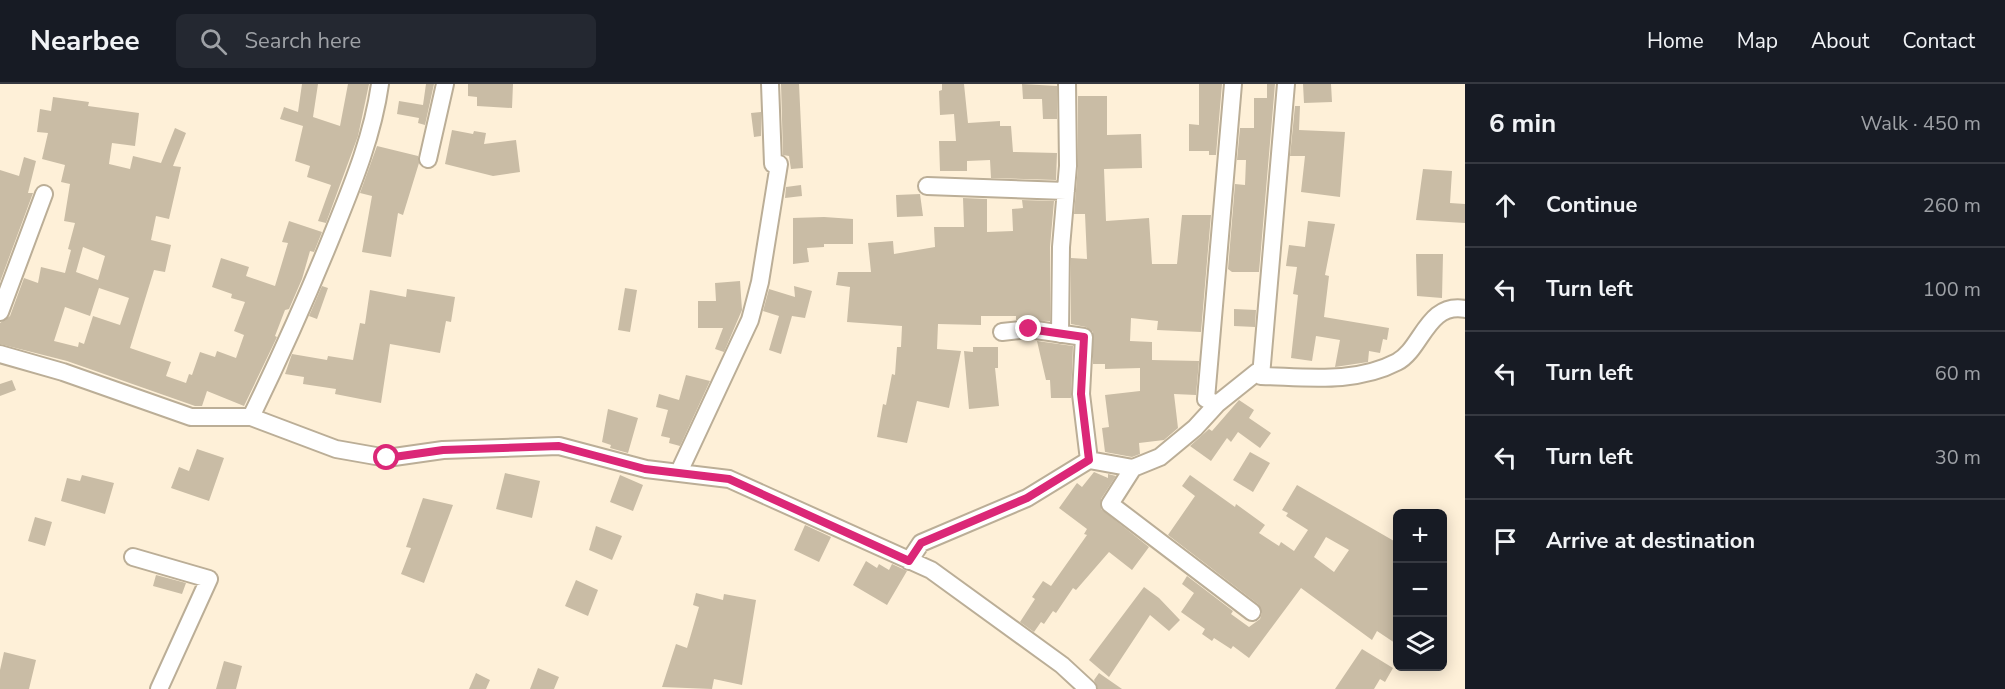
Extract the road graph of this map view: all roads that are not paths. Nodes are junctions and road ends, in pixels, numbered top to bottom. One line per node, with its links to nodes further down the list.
1 (380, 84): 18 (street)
2 (445, 84): 7 (street)
3 (770, 84): 21 (street)
4 (1067, 84): 9 (street)
5 (1233, 84): 17 (street)
6 (1286, 84): 16 (street)
7 (428, 159)
8 (927, 186): 9 (street)
9 (1066, 191): 14 (street)
10 (44, 194): 12 (street)
11 (1465, 309): 16 (street)
12 (0, 312)
13 (1002, 332): 14 (street)
14 (1060, 334): 19 (street)
15 (0, 354): 18 (street)
16 (1261, 376): 17 (street)
17 (1216, 404): 20 (street)
18 (250, 417): 21 (street)
19 (1089, 460): 20 (street); 23 (street)
20 (1132, 468): 24 (street)
21 (680, 472): 23 (street)
22 (133, 557): 25 (street)
23 (909, 561): 26 (street)
24 (1252, 612)
25 (159, 689)
26 (1088, 689)

